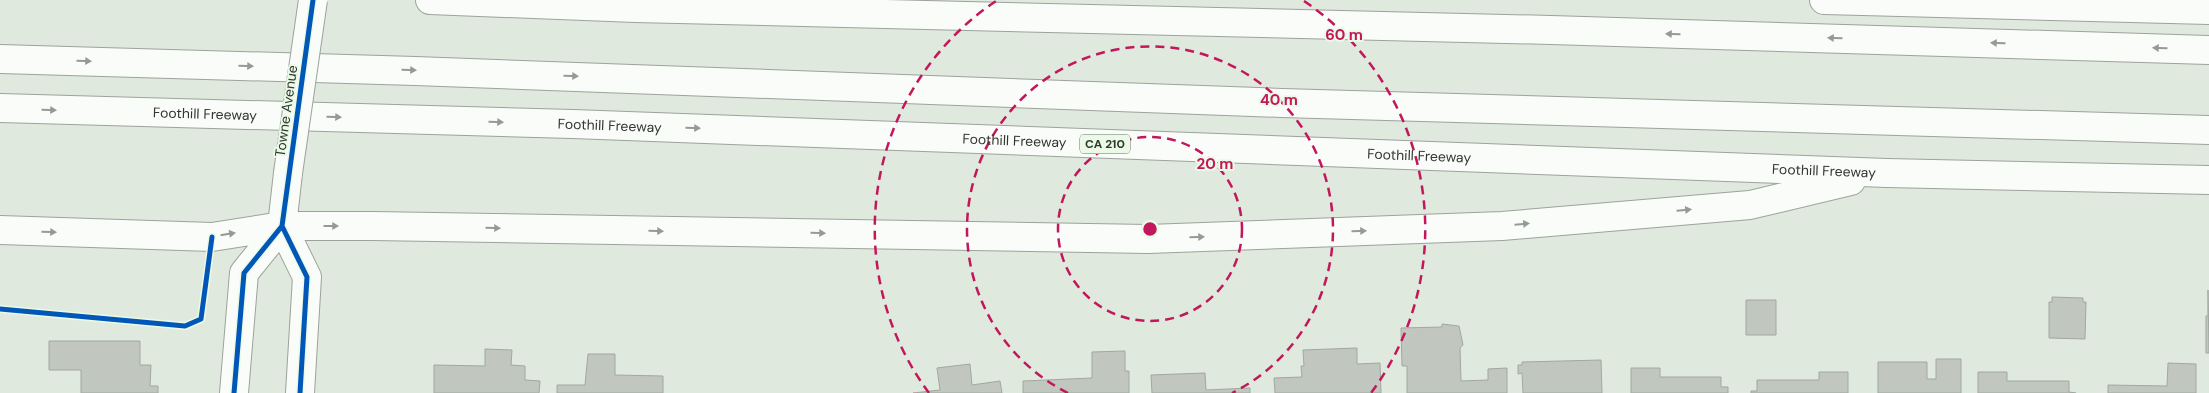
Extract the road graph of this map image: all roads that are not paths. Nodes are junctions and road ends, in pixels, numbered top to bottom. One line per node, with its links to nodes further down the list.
1 (313, 0): 11 (main road, Towne Avenue, bridge)
2 (430, 0): 5 (main road, one-way to 2)
3 (1824, 0): 4 (main road)
4 (2209, 10)
5 (2209, 50)
6 (0, 59): 8 (main road, one-way to 8)
7 (0, 108): 9 (main road, Foothill Freeway / CA 210, one-way to 9)
8 (2209, 130)
9 (1887, 173): 10 (main road, Foothill Freeway / CA 210); 11 (main road, one-way to 9)
10 (2209, 180)
11 (282, 226): 12 (main road, one-way to 11); 13 (main road); 14 (main road)
12 (0, 230)
13 (234, 393)
14 (300, 393)

